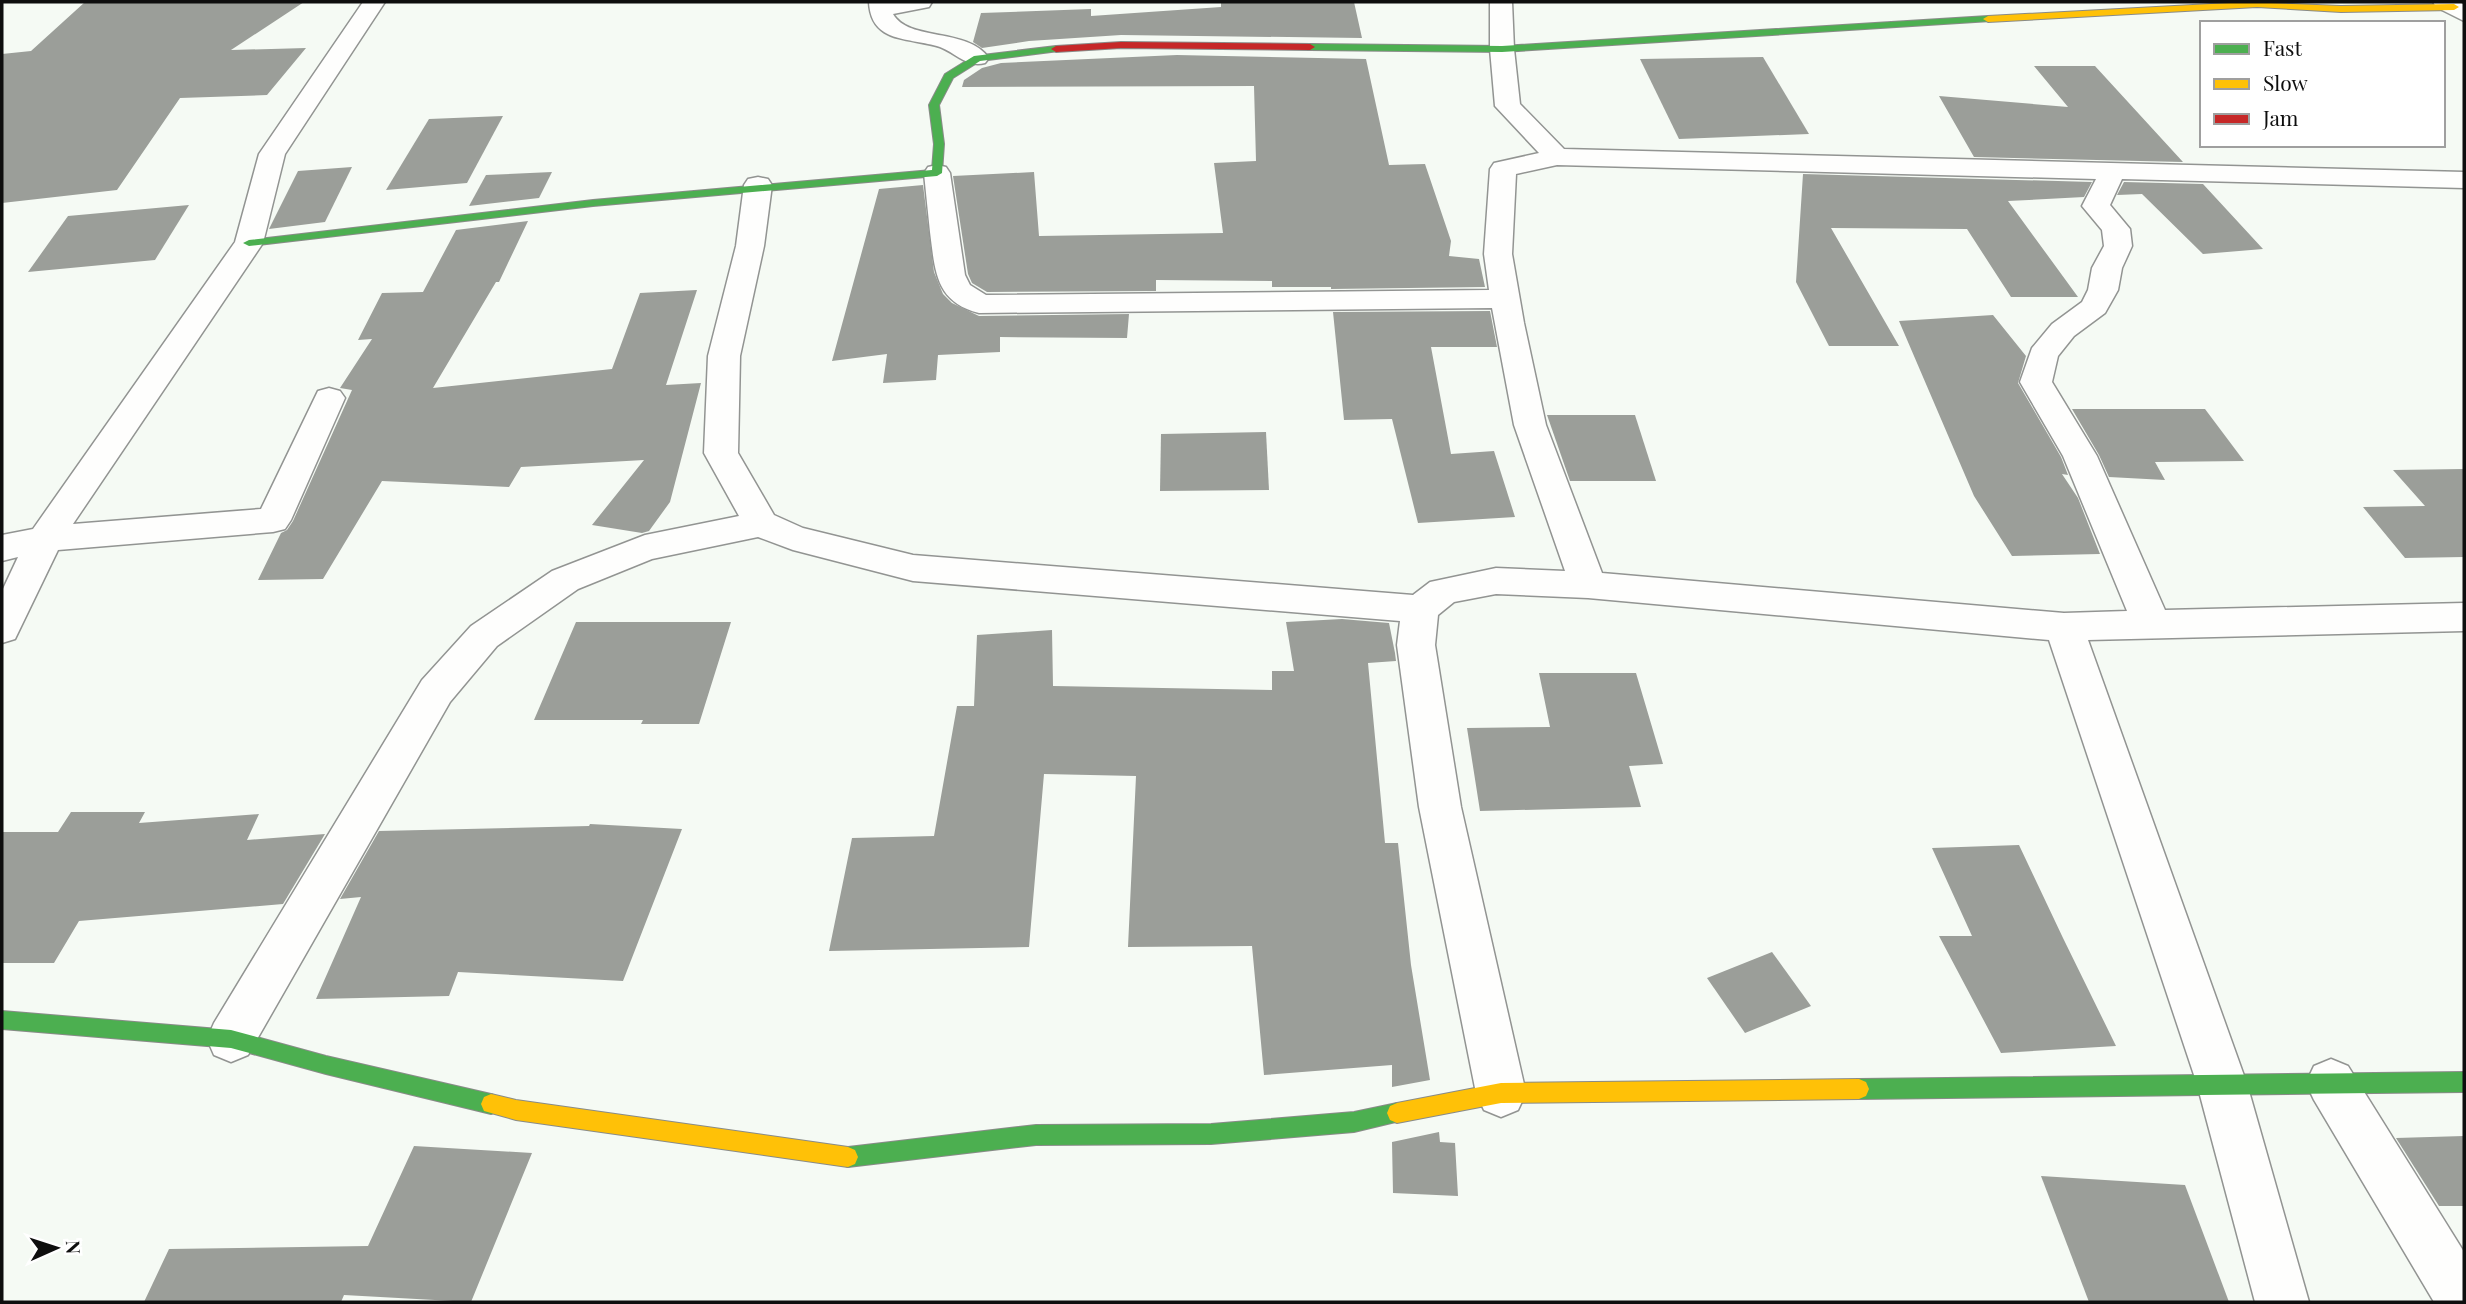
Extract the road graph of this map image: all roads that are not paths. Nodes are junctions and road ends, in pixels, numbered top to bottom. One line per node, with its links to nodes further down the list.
1 (374, 2): 13 (street)
2 (921, 2): 4 (street)
3 (1501, 2): 6 (street)
4 (880, 6): 7 (street)
5 (2454, 8): 6 (street)
6 (1502, 49): 7 (street); 8 (street)
7 (976, 58): 10 (street)
8 (1557, 157): 9 (street); 14 (street)
9 (2113, 171): 11 (street); 22 (street)
10 (937, 173): 12 (street); 14 (street)
11 (2464, 180)
12 (758, 185): 13 (street); 16 (street)
13 (249, 243): 17 (street)
14 (1506, 299): 19 (street)
15 (329, 398): 17 (street)
16 (761, 524): 20 (street); 26 (street)
17 (45, 539): 18 (street); 24 (street)
18 (2, 548)
19 (1588, 585): 20 (street); 23 (street)
20 (1420, 608): 30 (street)
21 (2464, 617): 22 (street)
22 (2152, 625): 23 (street)
23 (2064, 627): 29 (street)
24 (2, 629)
25 (2, 1020): 26 (street)
26 (231, 1039): 30 (street)
27 (2464, 1082): 28 (street)
28 (2331, 1083): 29 (street); 32 (street)
29 (2222, 1084): 30 (street); 31 (street)
30 (1501, 1093)
31 (2282, 1302)
32 (2464, 1302)

